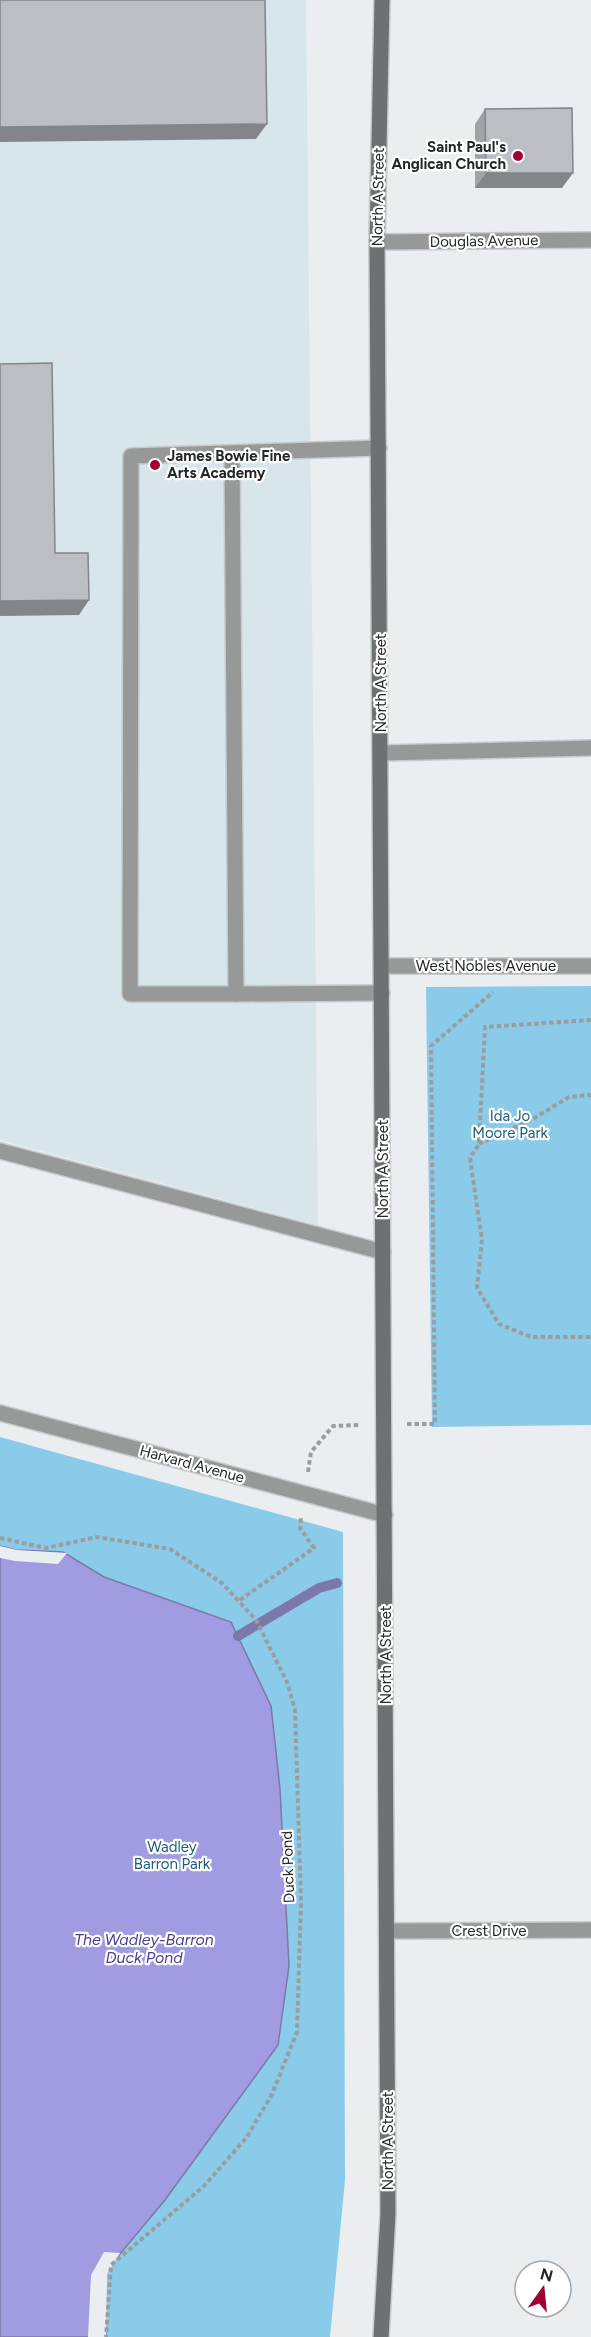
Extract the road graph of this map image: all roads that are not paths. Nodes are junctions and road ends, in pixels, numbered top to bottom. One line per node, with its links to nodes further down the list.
1 (382, 0): 3 (main road, North A Street)
2 (591, 240): 3 (street, Douglas Avenue)
3 (377, 242): 4 (main road, North A Street)
4 (379, 448): 5 (street); 7 (main road, North A Street)
5 (232, 453): 11 (street); 11 (street)
6 (591, 748): 7 (street)
7 (381, 753): 8 (main road, North A Street)
8 (382, 966): 9 (street, West Nobles Avenue); 10 (main road, North A Street)
9 (591, 966)
10 (382, 993): 11 (street); 13 (main road, North A Street)
11 (237, 994)
12 (0, 1151): 13 (street)
13 (383, 1252): 15 (main road, North A Street)
14 (0, 1413): 15 (street, Harvard Avenue)
15 (385, 1515): 17 (main road, North A Street)
16 (591, 1930): 17 (street, Crest Drive)
17 (387, 1931): 18 (main road, North A Street)
18 (381, 2337)

